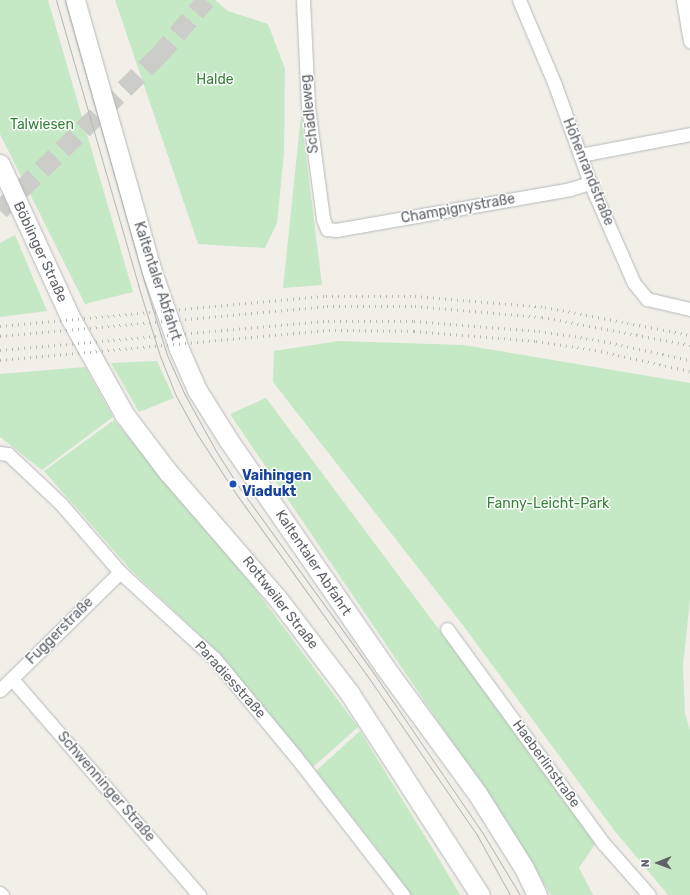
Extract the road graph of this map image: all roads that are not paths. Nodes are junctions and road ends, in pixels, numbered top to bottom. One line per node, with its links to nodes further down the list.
1 (75, 0): 23 (main road, Kaltentaler Abfahrt)
2 (303, 0): 10 (street, Schädleweg)
3 (519, 0): 7 (street, Höhenrandstraße)
4 (683, 0): 5 (street)
5 (690, 42)
6 (690, 134): 7 (street)
7 (580, 155): 9 (street, Höhenrandstraße)
8 (0, 164): 12 (main road, Böblinger Straße)
9 (590, 183): 10 (street, Champignystraße); 11 (street, Höhenrandstraße)
10 (325, 227)
11 (690, 309)
12 (71, 319): 22 (main road, Rottweiler Straße)
13 (0, 452): 14 (street, Paradiesstraße)
14 (120, 572): 16 (street, Fuggerstraße); 19 (street, Paradiesstraße)
15 (446, 629): 24 (street, Haeberlinstraße)
16 (12, 679): 17 (street, Fuggerstraße); 21 (street, Schwenninger Straße)
17 (0, 690)
18 (0, 893): 20 (street)
19 (399, 894)
20 (2, 895)
21 (199, 895)
22 (480, 895)
23 (537, 895)
24 (649, 895)

